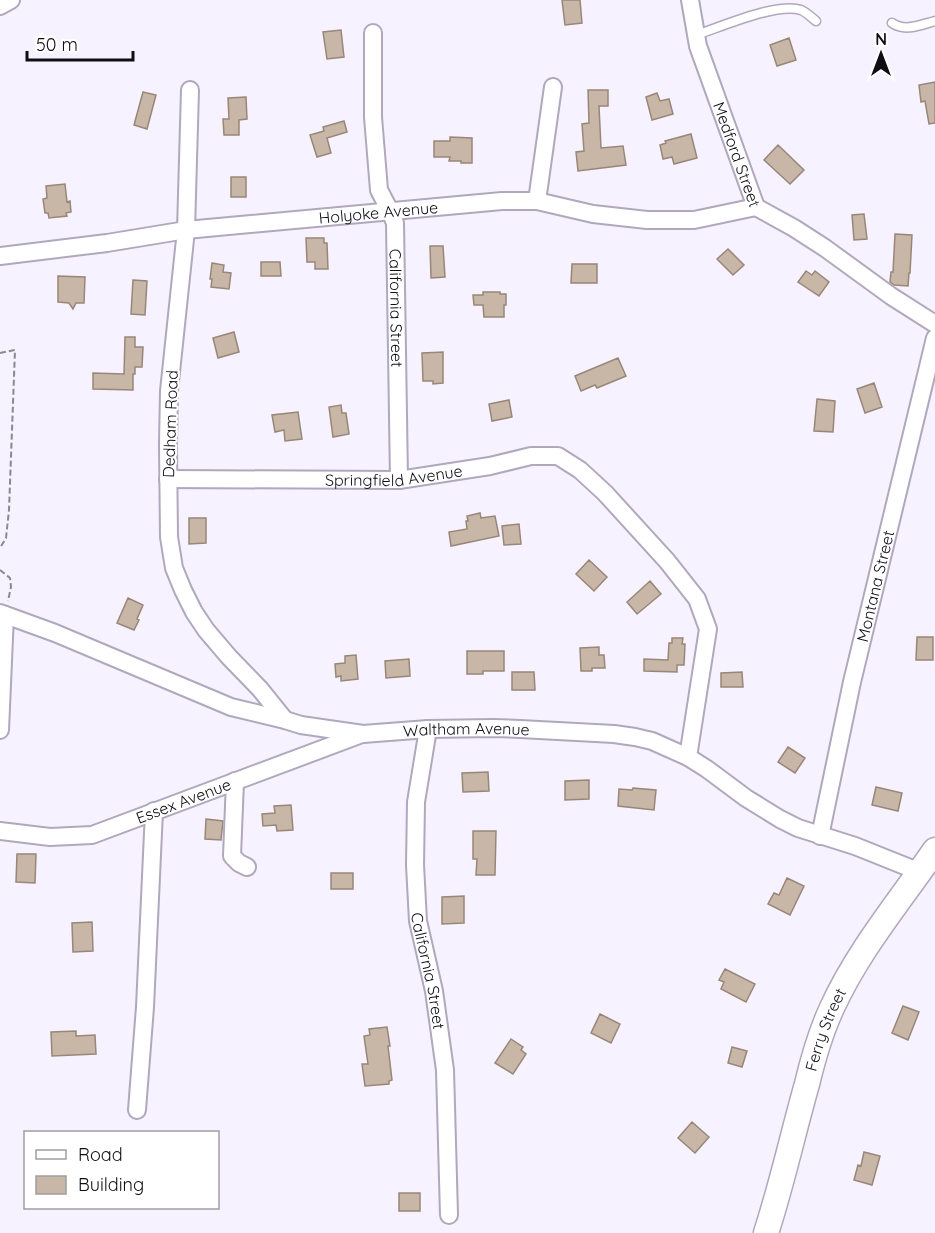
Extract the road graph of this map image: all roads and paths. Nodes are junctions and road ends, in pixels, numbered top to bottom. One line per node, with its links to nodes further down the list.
1 (11, 0): 3 (street)
2 (690, 0): 8 (street, Medford Street)
3 (0, 6)
4 (816, 21): 8 (lane)
5 (935, 21): 6 (lane)
6 (892, 23)
7 (373, 33): 13 (street, California Street)
8 (696, 35): 12 (street, Medford Street)
9 (553, 87): 11 (street)
10 (190, 90): 14 (street, Dedham Road)
11 (537, 201): 12 (street, Holyoke Avenue); 13 (street, Holyoke Avenue)
12 (756, 207): 16 (street, Medford Street)
13 (390, 211): 14 (street, Holyoke Avenue); 20 (street, California Street)
14 (186, 230): 15 (street, Holyoke Avenue); 19 (street, Dedham Road)
15 (0, 256)
16 (935, 324)
17 (935, 338): 34 (street, Montana Street)
18 (0, 352): 21 (path)
19 (168, 479): 20 (street, Springfield Avenue); 24 (street, Dedham Road)
20 (399, 480): 30 (street, Springfield Avenue)
21 (0, 548)
22 (0, 570): 23 (path)
23 (2, 614): 25 (street, Waltham Avenue); 28 (street)
24 (260, 689): 25 (street); 26 (street, Dedham Road)
25 (251, 712): 26 (street, Waltham Avenue)
26 (285, 720): 29 (street, Waltham Avenue)
27 (428, 729): 29 (street, Waltham Avenue); 30 (street, Waltham Avenue); 39 (street, California Street)
28 (0, 730)
29 (363, 734): 31 (street, Essex Avenue)
30 (688, 757): 34 (street, Waltham Avenue)
31 (234, 781): 32 (street, Essex Avenue); 36 (street)
32 (154, 812): 33 (street, Essex Avenue); 38 (street)
33 (0, 831)
34 (820, 836): 37 (street, Waltham Avenue)
35 (935, 850): 37 (main road, Ferry Street)
36 (247, 867)
37 (920, 872): 40 (main road, Ferry Street)
38 (137, 1110)
39 (449, 1215)
40 (766, 1233)

